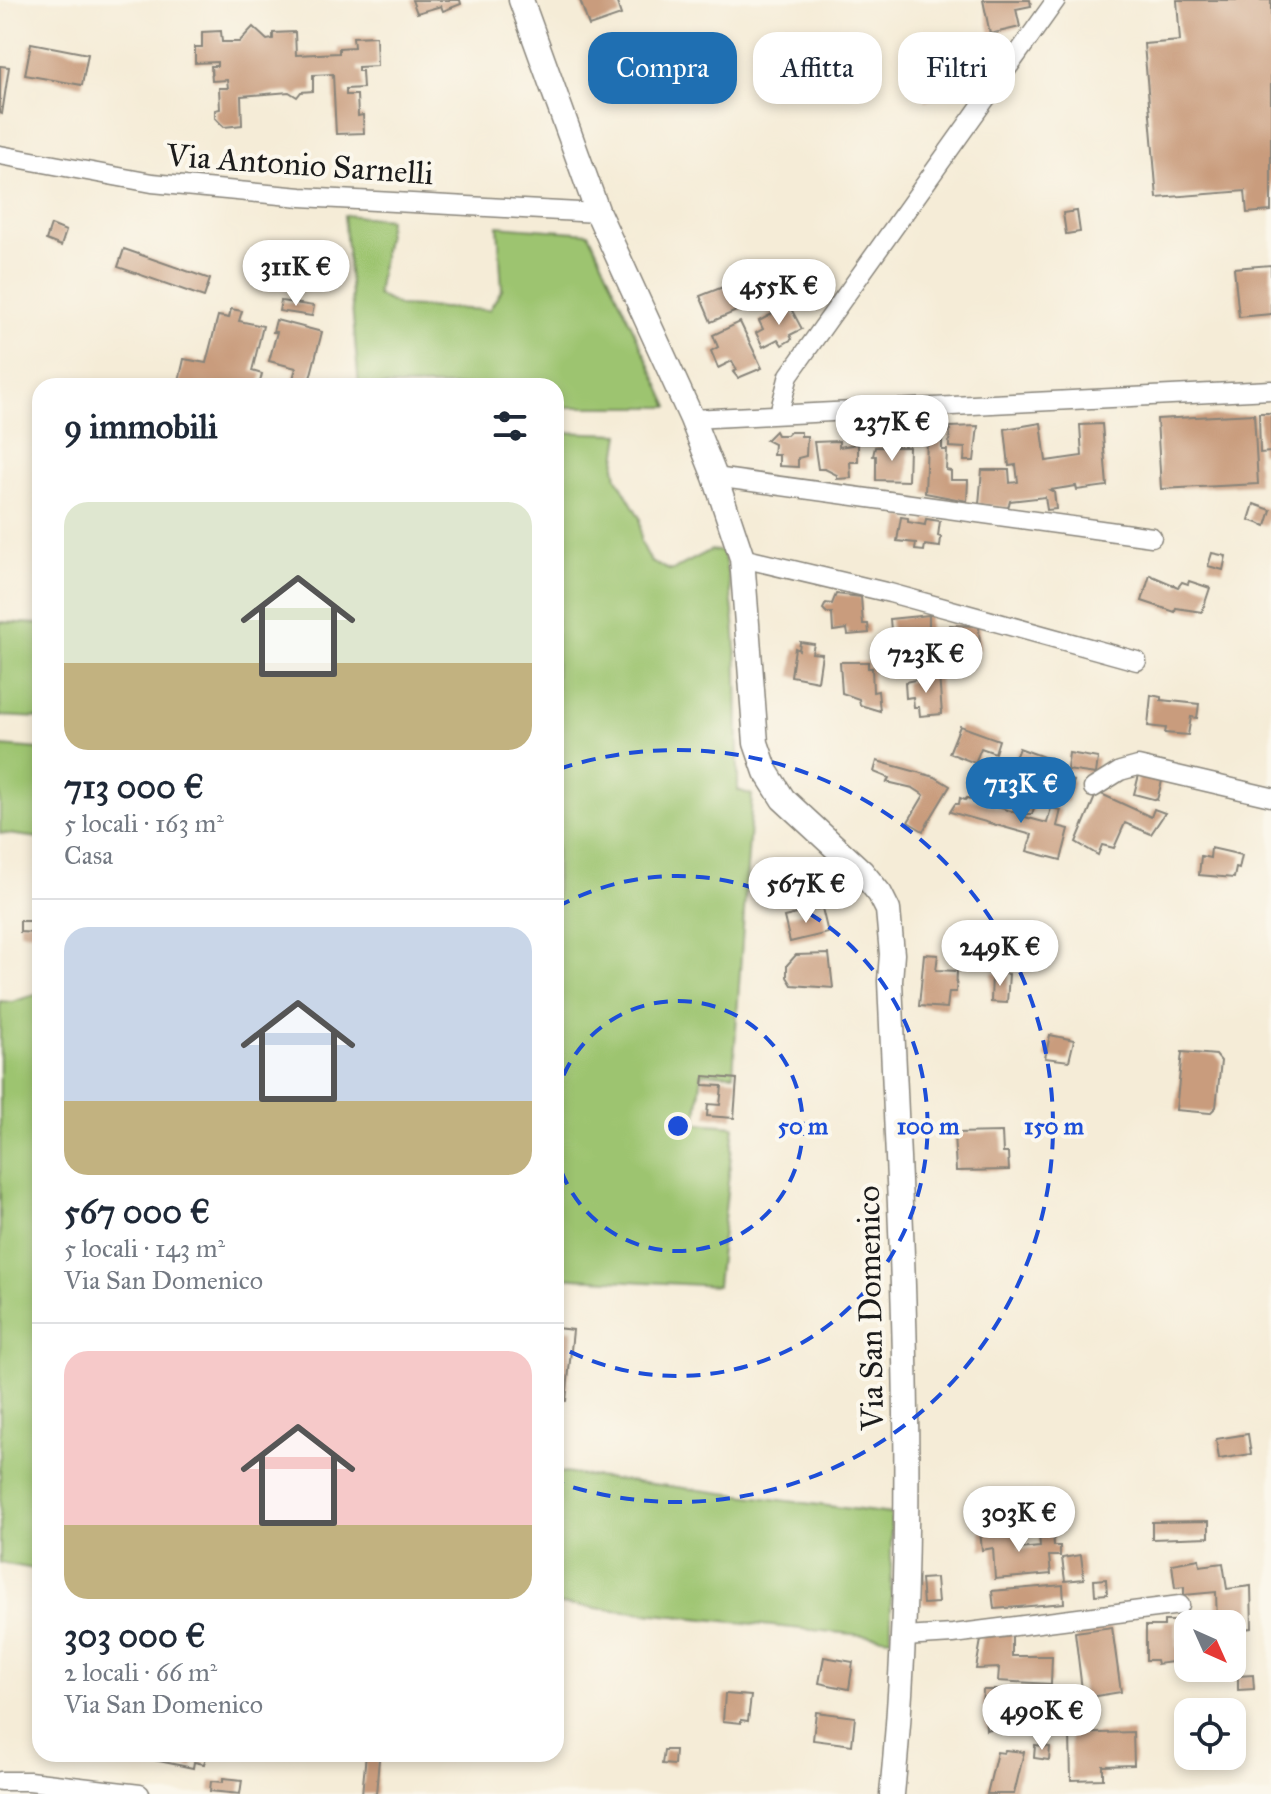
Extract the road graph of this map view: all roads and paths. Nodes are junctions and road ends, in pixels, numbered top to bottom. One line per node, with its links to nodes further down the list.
1 (521, 0): 4 (street, Via San Domenico)
2 (1056, 0): 6 (street)
3 (0, 155): 4 (street, Via Antonio Sarnelli)
4 (598, 213): 7 (street, Via San Domenico)
5 (1271, 390): 6 (street)
6 (779, 413): 7 (street)
7 (692, 419): 8 (street, Via San Domenico)
8 (715, 477): 9 (street); 10 (street, Via San Domenico)
9 (1152, 537)
10 (742, 558): 11 (street); 15 (street, Via San Domenico)
11 (1137, 661)
12 (1093, 788): 13 (street)
13 (1271, 797)
14 (1180, 1605): 15 (street)
15 (904, 1637): 18 (street, Via San Domenico)
16 (0, 1781): 17 (street)
17 (140, 1794)
18 (892, 1794)

